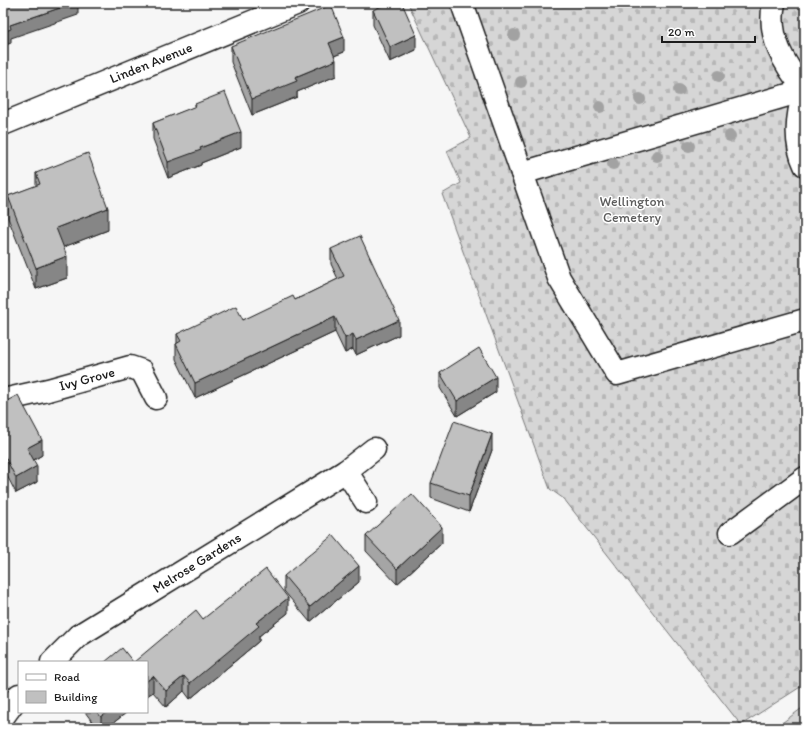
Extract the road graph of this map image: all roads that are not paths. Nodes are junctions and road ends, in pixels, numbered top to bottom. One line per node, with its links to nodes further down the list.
1 (298, 3): 5 (street, Linden Avenue)
2 (462, 3): 7 (street)
3 (774, 3): 4 (street)
4 (805, 90): 6 (street); 7 (street)
5 (3, 124)
6 (805, 165)
7 (522, 173): 8 (street)
8 (805, 321)
9 (156, 398): 10 (street, Ivy Grove)
10 (3, 400)
11 (374, 449): 12 (street, Melrose Gardens)
12 (346, 471): 14 (street); 16 (street, Melrose Gardens)
13 (805, 478): 15 (street)
14 (366, 502)
15 (730, 533)
16 (53, 661)
17 (18, 696): 18 (street)
18 (3, 717)

